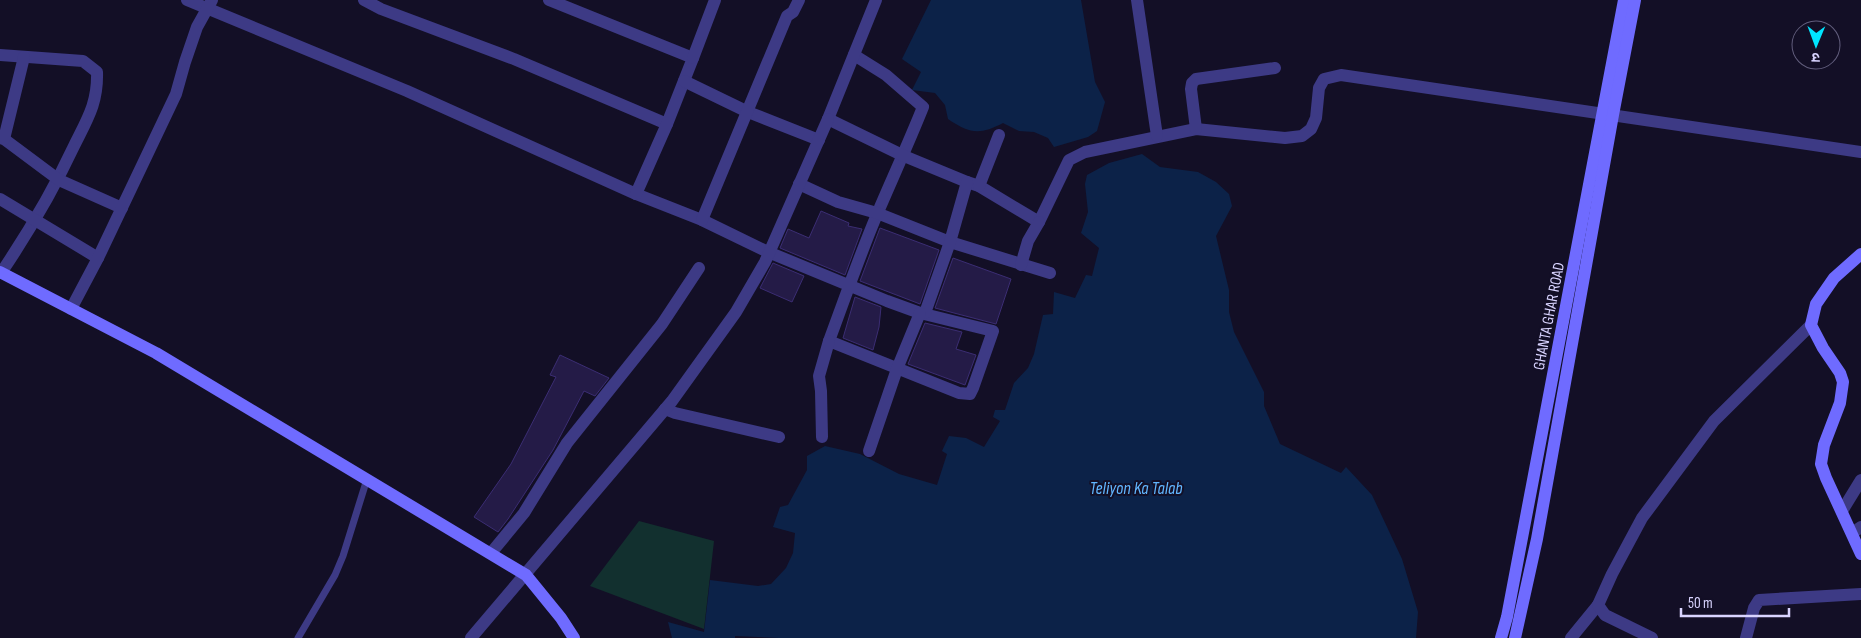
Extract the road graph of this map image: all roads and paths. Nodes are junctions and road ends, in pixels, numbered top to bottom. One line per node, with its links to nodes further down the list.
1 (187, 0): 10 (street)
2 (364, 0): 20 (street)
3 (549, 0): 14 (street)
4 (715, 0): 14 (street)
5 (799, 0): 17 (street)
6 (876, 0): 12 (street)
7 (1137, 0): 23 (street)
8 (1624, 0): 18 (street, GHANTA GHAR ROAD)
9 (1635, 0): 18 (street, GHANTA GHAR ROAD)
10 (210, 5): 31 (street); 33 (street)
11 (0, 55): 13 (street)
12 (854, 55): 19 (street); 27 (street)
13 (24, 57): 24 (street); 28 (street)
14 (693, 58): 16 (street)
15 (1275, 68): 21 (street)
16 (684, 81): 17 (street); 20 (street)
17 (748, 112): 25 (street); 35 (street)
18 (1607, 114): 21 (street); 26 (street); 68 (street, GHANTA GHAR ROAD); 69 (street, GHANTA GHAR ROAD)
19 (828, 119): 25 (street); 27 (street)
20 (667, 124): 31 (street)
21 (1196, 129): 23 (street)
22 (999, 135): 30 (street)
23 (1157, 136): 37 (street)
24 (2, 138): 28 (street)
25 (819, 140): 29 (street)
26 (1861, 152)
27 (904, 156): 30 (street); 34 (street)
28 (59, 180): 33 (street); 36 (street)
29 (799, 184): 34 (street); 39 (street)
30 (973, 184): 37 (street); 38 (street)
31 (636, 194): 35 (street)
32 (0, 199): 36 (street)
33 (122, 208): 41 (street)
34 (878, 213): 38 (street); 46 (street)
35 (702, 220): 39 (street)
36 (36, 221): 41 (street); 44 (street)
37 (1039, 222): 42 (street)
38 (950, 242): 42 (street); 48 (street)
39 (768, 252): 46 (street); 52 (street)
40 (1861, 254): 49 (street)
41 (98, 258): 47 (street)
42 (1020, 265): 45 (street)
43 (699, 268): 60 (street)
44 (0, 273): 47 (street)
45 (1050, 273)
46 (850, 286): 48 (street); 50 (street)
47 (71, 309): 56 (street)
48 (922, 313): 51 (street); 51 (street)
49 (1810, 325): 58 (street); 64 (street)
50 (829, 341): 51 (street); 54 (street)
51 (897, 369): 55 (street)
52 (665, 409): 53 (street); 62 (street)
53 (779, 437)
54 (822, 437)
55 (869, 451)
56 (367, 479): 60 (street); 65 (lane)
57 (1861, 480): 58 (street)
58 (1842, 511): 59 (street)
59 (1856, 530): 61 (street)
60 (490, 553): 62 (street)
61 (1861, 554)
62 (526, 575): 66 (street); 67 (street)
63 (1861, 594): 72 (street)
64 (1598, 605): 70 (street); 71 (street)
65 (298, 638)
66 (471, 638)
67 (574, 638)
68 (1501, 638)
69 (1515, 638)
70 (1571, 638)
71 (1652, 638)
72 (1746, 638)

